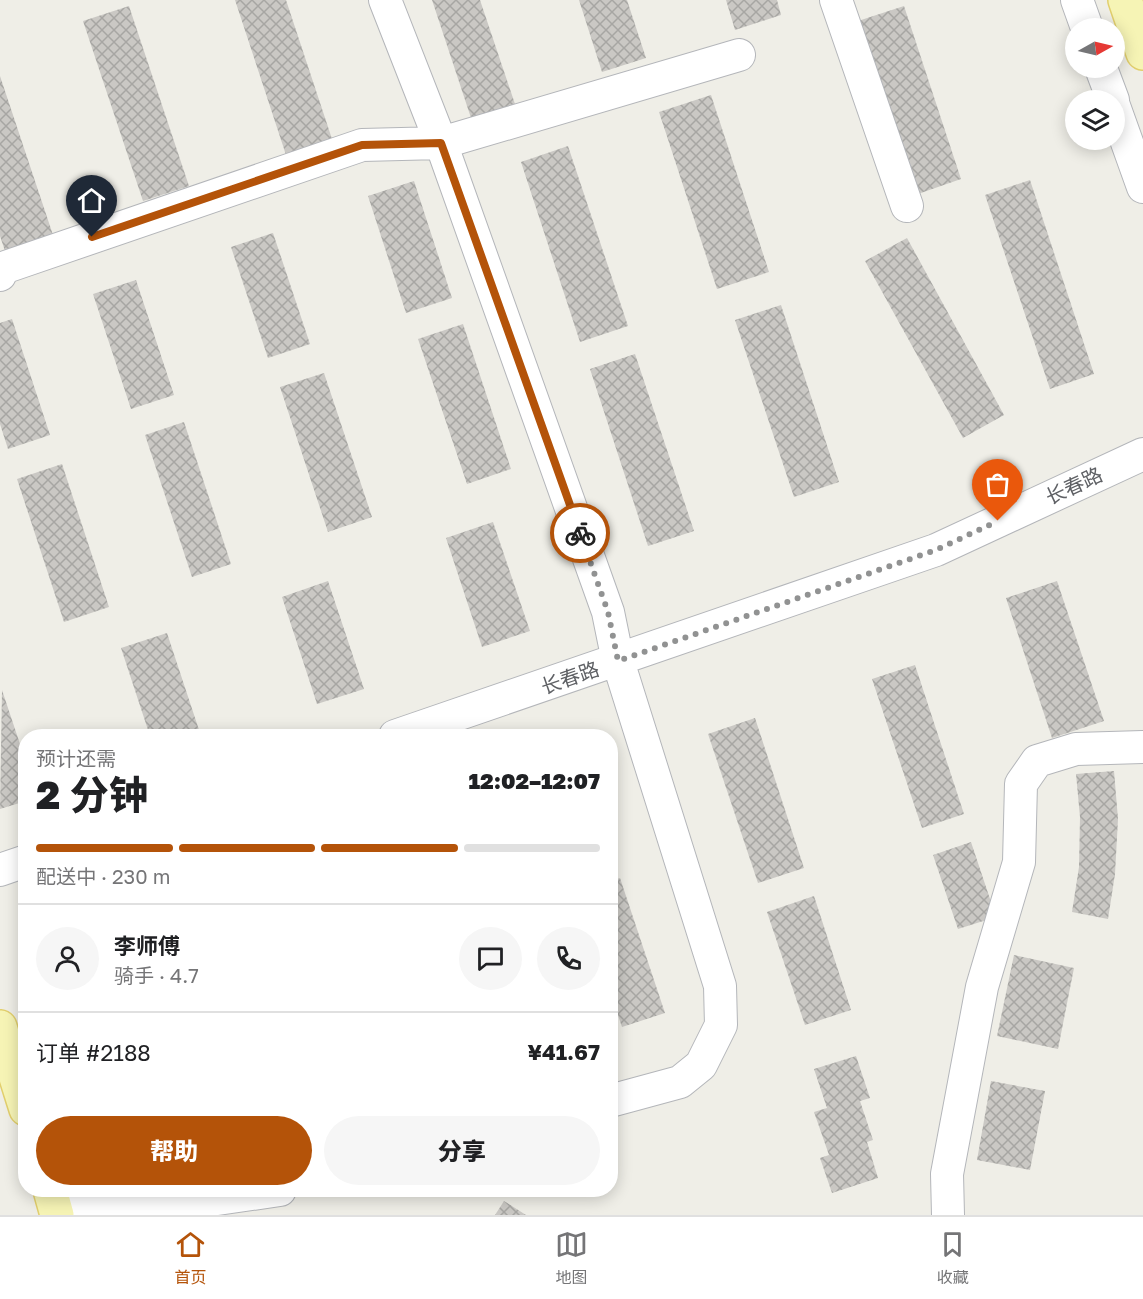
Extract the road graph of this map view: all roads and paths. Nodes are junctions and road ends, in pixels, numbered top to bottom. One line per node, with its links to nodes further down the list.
1 (385, 0): 9 (street)
2 (836, 0): 11 (street)
3 (1077, 0): 5 (street)
4 (1125, 0): 6 (main road)
5 (1083, 18)
6 (1143, 53)
7 (739, 55): 9 (street)
8 (1125, 137): 10 (street)
9 (441, 143): 12 (street); 14 (street)
10 (1143, 188)
11 (907, 206)
12 (0, 275)
13 (1143, 454): 14 (street, 长春路)
14 (618, 661): 15 (street, 长春路); 21 (street)
15 (416, 729)
16 (1143, 747): 24 (street)
17 (18, 864): 18 (street)
18 (0, 870)
19 (0, 1027): 20 (main road)
20 (18, 1084)
21 (618, 1099)
22 (231, 1197): 23 (street)
23 (55, 1205)
24 (948, 1215)

